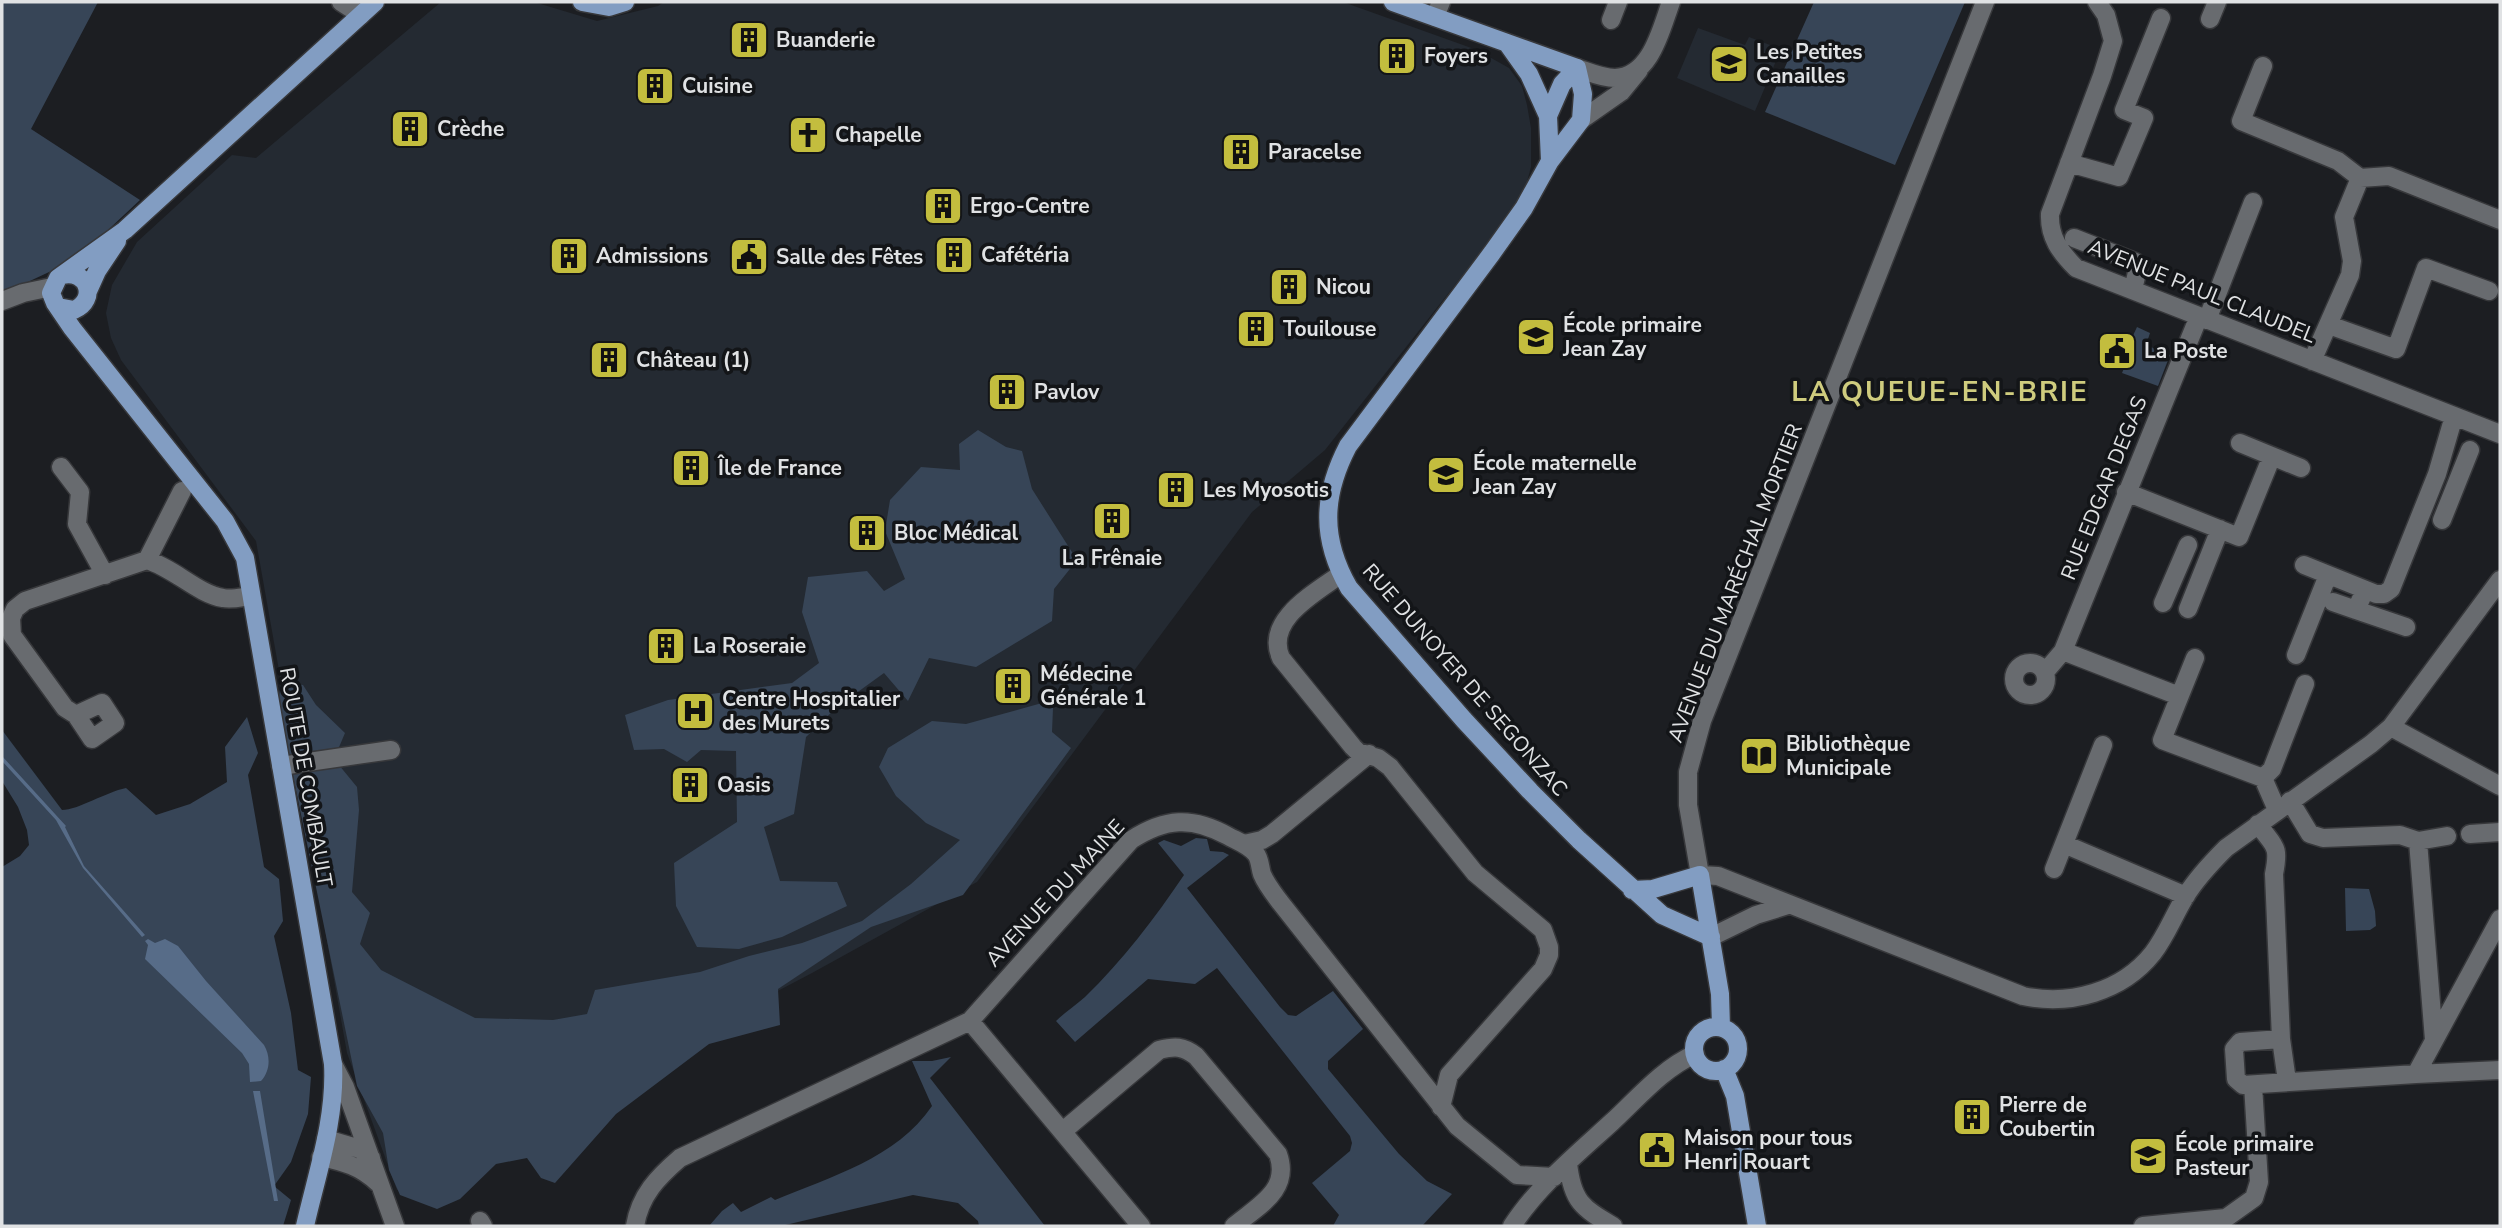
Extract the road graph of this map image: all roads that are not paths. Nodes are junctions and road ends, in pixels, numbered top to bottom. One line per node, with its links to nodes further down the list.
1 (341, 2): 12 (street)
2 (375, 2): 12 (main road)
3 (582, 2): 4 (main road)
4 (625, 2)
5 (1393, 2): 11 (main road)
6 (1618, 2): 15 (street)
7 (1671, 2): 17 (street)
8 (1985, 2): 91 (street, AVENUE DU MARÉCHAL MORTIER)
9 (2097, 2): 23 (street, AVENUE PAUL CLAUDEL)
10 (2217, 2): 14 (street)
11 (1438, 9): 16 (main road)
12 (361, 15): 27 (main road)
13 (2161, 18): 23 (street)
14 (2210, 19)
15 (1611, 20)
16 (1507, 43): 19 (main road); 20 (main road)
17 (1644, 62): 19 (street); 21 (street)
18 (2263, 66): 24 (street)
19 (1577, 68): 20 (main road); 21 (main road)
20 (1548, 116): 22 (main road)
21 (1581, 120): 22 (main road, RUE DUNOYER DE SEGONZAC)
22 (1550, 161): 56 (main road, RUE DUNOYER DE SEGONZAC)
23 (2069, 163): 30 (street, AVENUE PAUL CLAUDEL)
24 (2360, 177): 26 (street); 36 (street)
25 (2253, 202): 35 (street, RUE EDGAR DEGAS)
26 (2500, 220)
27 (125, 230): 29 (main road); 32 (main road)
28 (2074, 238): 30 (street)
29 (57, 281): 32 (main road); 33 (street); 34 (main road)
30 (2133, 290): 35 (street, AVENUE PAUL CLAUDEL)
31 (2489, 291): 36 (street)
32 (86, 298): 34 (main road); 38 (main road, ROUTE DE COMBAULT)
33 (2, 301)
34 (58, 307): 38 (main road, ROUTE DE COMBAULT)
35 (2203, 318): 37 (street, AVENUE PAUL CLAUDEL); 49 (street, RUE EDGAR DEGAS)
36 (2329, 325): 37 (street)
37 (2312, 361): 39 (street, AVENUE PAUL CLAUDEL)
38 (110, 376): 62 (main road, ROUTE DE COMBAULT)
39 (2454, 416): 40 (street, AVENUE PAUL CLAUDEL); 46 (street)
40 (2500, 434)
41 (2240, 443): 43 (street)
42 (2470, 450): 47 (street)
43 (2272, 456): 45 (street); 51 (street)
44 (61, 467): 58 (street)
45 (2301, 468)
46 (2437, 474): 47 (street); 61 (street)
47 (2457, 482): 50 (street)
48 (182, 491): 53 (street)
49 (2126, 492): 51 (street); 68 (street, RUE EDGAR DEGAS)
50 (2442, 520)
51 (2220, 529): 57 (street)
52 (2188, 545): 55 (street)
53 (147, 560): 58 (street); 62 (street)
54 (2304, 565): 59 (street)
55 (2180, 567): 57 (street); 64 (street)
56 (1341, 574): 78 (street); 92 (main road, RUE DUNOYER DE SEGONZAC)
57 (2202, 574): 65 (street)
58 (105, 575): 74 (street)
59 (2328, 575): 61 (street); 69 (street)
60 (2500, 580): 75 (street)
61 (2365, 590): 66 (street)
62 (251, 596): 79 (main road, ROUTE DE COMBAULT)
63 (2333, 602): 66 (street)
64 (2163, 603)
65 (2188, 609)
66 (2356, 610): 67 (street)
67 (2406, 627)
68 (2063, 651): 71 (street, RUE EDGAR DEGAS); 73 (street)
69 (2296, 656)
70 (2195, 658): 73 (street)
71 (2045, 672)
72 (2305, 684): 80 (street)
73 (2179, 696): 80 (street)
74 (76, 715)
75 (2391, 727): 81 (street); 82 (street)
76 (2103, 745): 89 (street)
77 (391, 751): 79 (street)
78 (1369, 754): 88 (street); 106 (street)
79 (281, 766): 102 (main road, ROUTE DE COMBAULT)
80 (2263, 778): 82 (street)
81 (2500, 786)
82 (2284, 806): 83 (street); 87 (street)
83 (2258, 824): 93 (street); 99 (street)
84 (2500, 832): 85 (street)
85 (2470, 834)
86 (2447, 836): 87 (street)
87 (2418, 841): 100 (street)
88 (1244, 844): 97 (street, AVENUE DU MAINE); 107 (street)
89 (2064, 844): 90 (street); 93 (street)
90 (2054, 869)
91 (1700, 875): 92 (main road); 94 (street); 96 (main road)
92 (1632, 890): 96 (main road, RUE DUNOYER DE SEGONZAC)
93 (2186, 896): 94 (street)
94 (1788, 905): 96 (street)
95 (2500, 919): 100 (street)
96 (1711, 937): 98 (main road)
97 (970, 1021): 111 (street); 122 (street, AVENUE DU MAINE)
98 (1721, 1027): 101 (main road); 103 (main road)
99 (2281, 1039): 108 (street); 109 (street)
100 (2434, 1040): 105 (street)
101 (1695, 1054): 103 (main road); 115 (street)
102 (333, 1064): 112 (main road, ROUTE DE COMBAULT); 114 (street)
103 (1724, 1069): 127 (main road)
104 (2500, 1070): 105 (street)
105 (2416, 1074): 108 (street)
106 (1449, 1075): 107 (street); 110 (street)
107 (1418, 1078): 110 (street)
108 (2287, 1081): 109 (street)
109 (2253, 1085): 128 (street)
110 (1441, 1107): 116 (street)
111 (1063, 1131): 123 (street); 124 (street)
112 (326, 1139): 113 (main road, ROUTE DE COMBAULT); 114 (street)
113 (321, 1157): 118 (street); 120 (main road, ROUTE DE COMBAULT)
114 (371, 1158): 118 (street)
115 (1568, 1163): 117 (street); 126 (street)
116 (1517, 1175): 117 (street); 119 (street)
117 (1554, 1177): 119 (street)
118 (378, 1183): 121 (street)
119 (1529, 1202): 125 (street)
120 (305, 1226)
121 (395, 1226)
122 (635, 1226)
123 (1141, 1226)
124 (1234, 1226)
125 (1512, 1226)
126 (1613, 1226)
127 (1757, 1226)
128 (2143, 1226)

